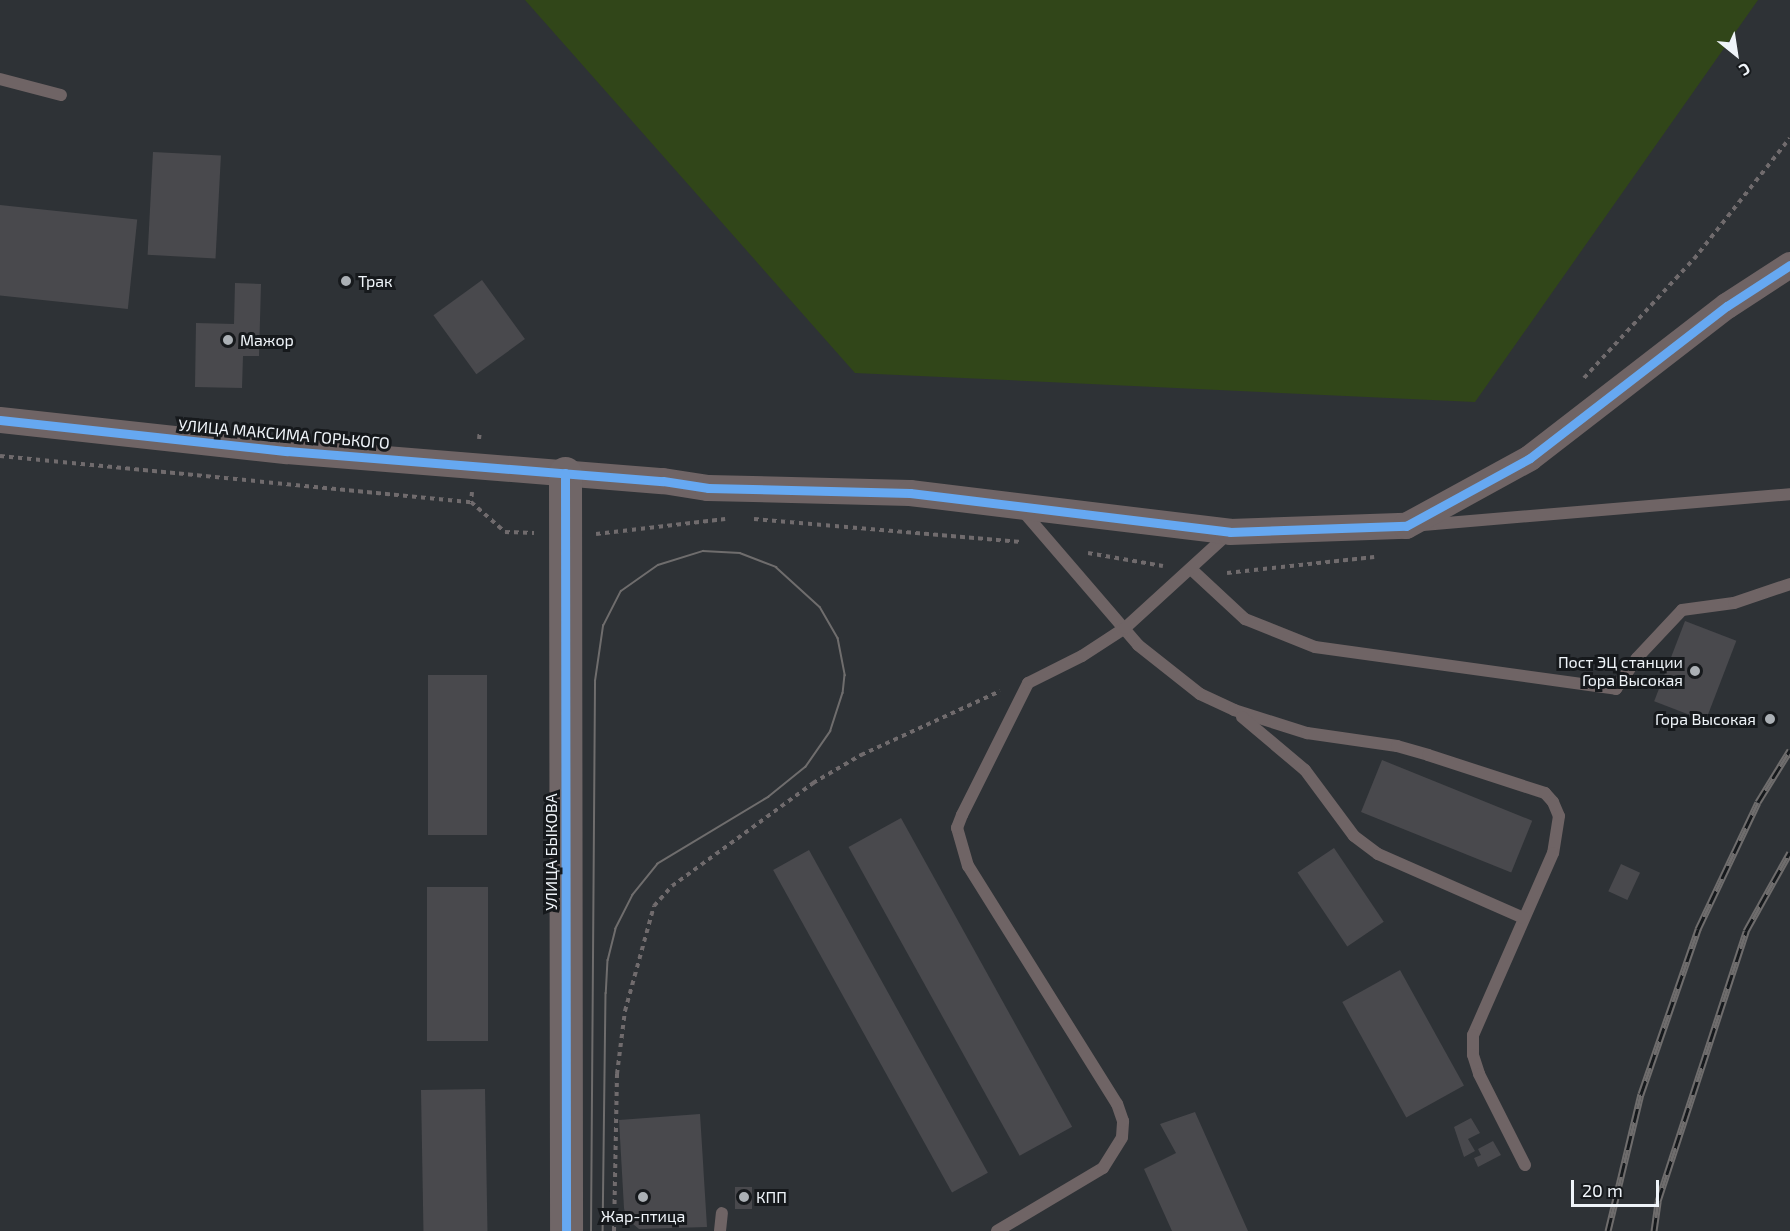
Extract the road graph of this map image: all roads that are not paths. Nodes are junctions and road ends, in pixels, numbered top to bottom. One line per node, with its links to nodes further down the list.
1 (0, 79): 2 (lane)
2 (62, 95)
3 (1790, 265): 8 (street)
4 (0, 420): 5 (street, УЛИЦА МАКСИМА ГОРЬКОГО)
5 (565, 473): 7 (street, УЛИЦА МАКСИМА ГОРЬКОГО); 17 (street, УЛИЦА БЫКОВА)
6 (1790, 494): 8 (lane)
7 (1020, 506): 9 (street, УЛИЦА МАКСИМА ГОРЬКОГО); 12 (lane)
8 (1406, 526): 9 (street, УЛИЦА МАКСИМА ГОРЬКОГО)
9 (1230, 532): 10 (lane)
10 (1191, 569): 11 (lane); 12 (lane)
11 (1790, 584)
12 (1125, 628): 13 (lane); 19 (lane)
13 (1234, 710): 14 (lane); 14 (lane)
14 (1524, 918): 15 (lane)
15 (1525, 1165)
16 (722, 1214): 18 (lane)
17 (566, 1231)
18 (720, 1231)
19 (997, 1231)

